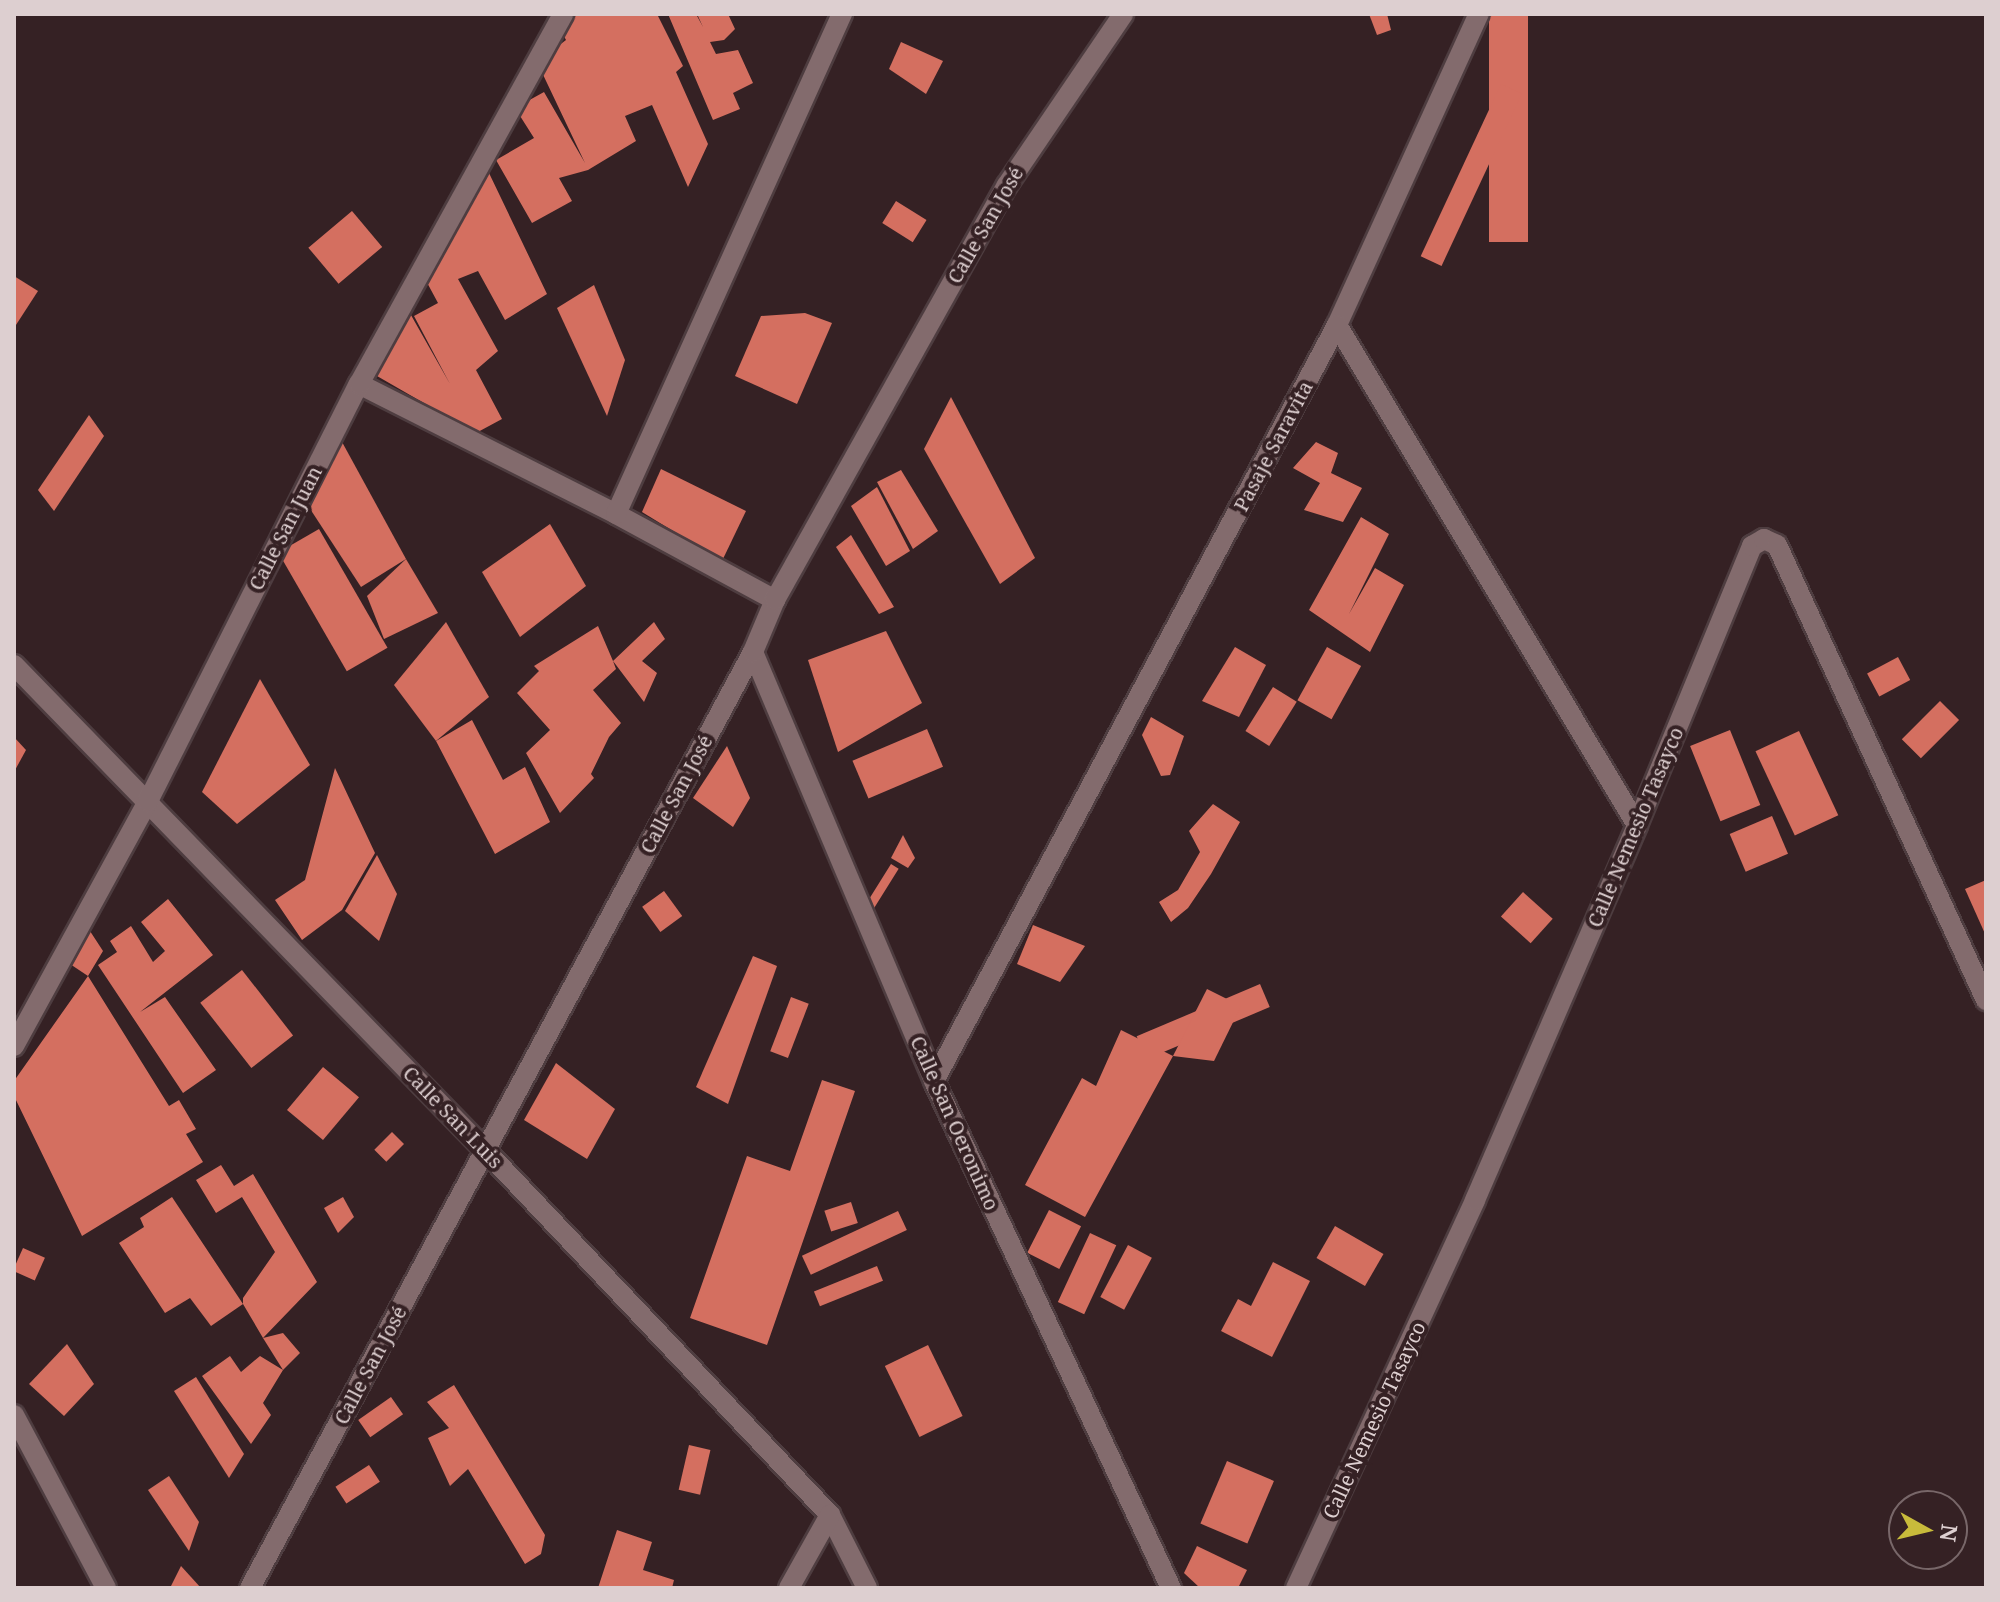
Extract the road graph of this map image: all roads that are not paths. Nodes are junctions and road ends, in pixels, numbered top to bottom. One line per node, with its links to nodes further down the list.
1 (563, 14): 6 (street, Calle San Juan)
2 (842, 14): 7 (street)
3 (1123, 14): 8 (street, Calle San José)
4 (1479, 14): 5 (street, Pasaje Saravita)
5 (1337, 325): 12 (street); 15 (street, Pasaje Saravita)
6 (359, 384): 7 (street); 11 (street, Calle San Juan)
7 (616, 514): 8 (street)
8 (775, 600): 9 (street, Calle San José)
9 (753, 652): 15 (street, Calle San Oeronimo); 16 (street, Calle San José)
10 (14, 665): 11 (street, Calle San Luis)
11 (148, 801): 14 (street, Calle San Juan); 16 (street, Calle San Luis)
12 (1637, 825): 13 (street, Calle Nemesio Tasayco); 24 (street, Calle Nemesio Tasayco)
13 (1986, 1000)
14 (14, 1046)
15 (934, 1081): 23 (street, Calle San Oeronimo)
16 (485, 1150): 18 (street, Calle San Luis); 20 (street, Calle San José)
17 (14, 1415): 19 (street)
18 (830, 1515): 21 (street); 22 (street, Calle San Luis)
19 (106, 1588)
20 (250, 1588)
21 (789, 1588)
22 (867, 1588)
23 (1171, 1588)
24 (1296, 1588)

